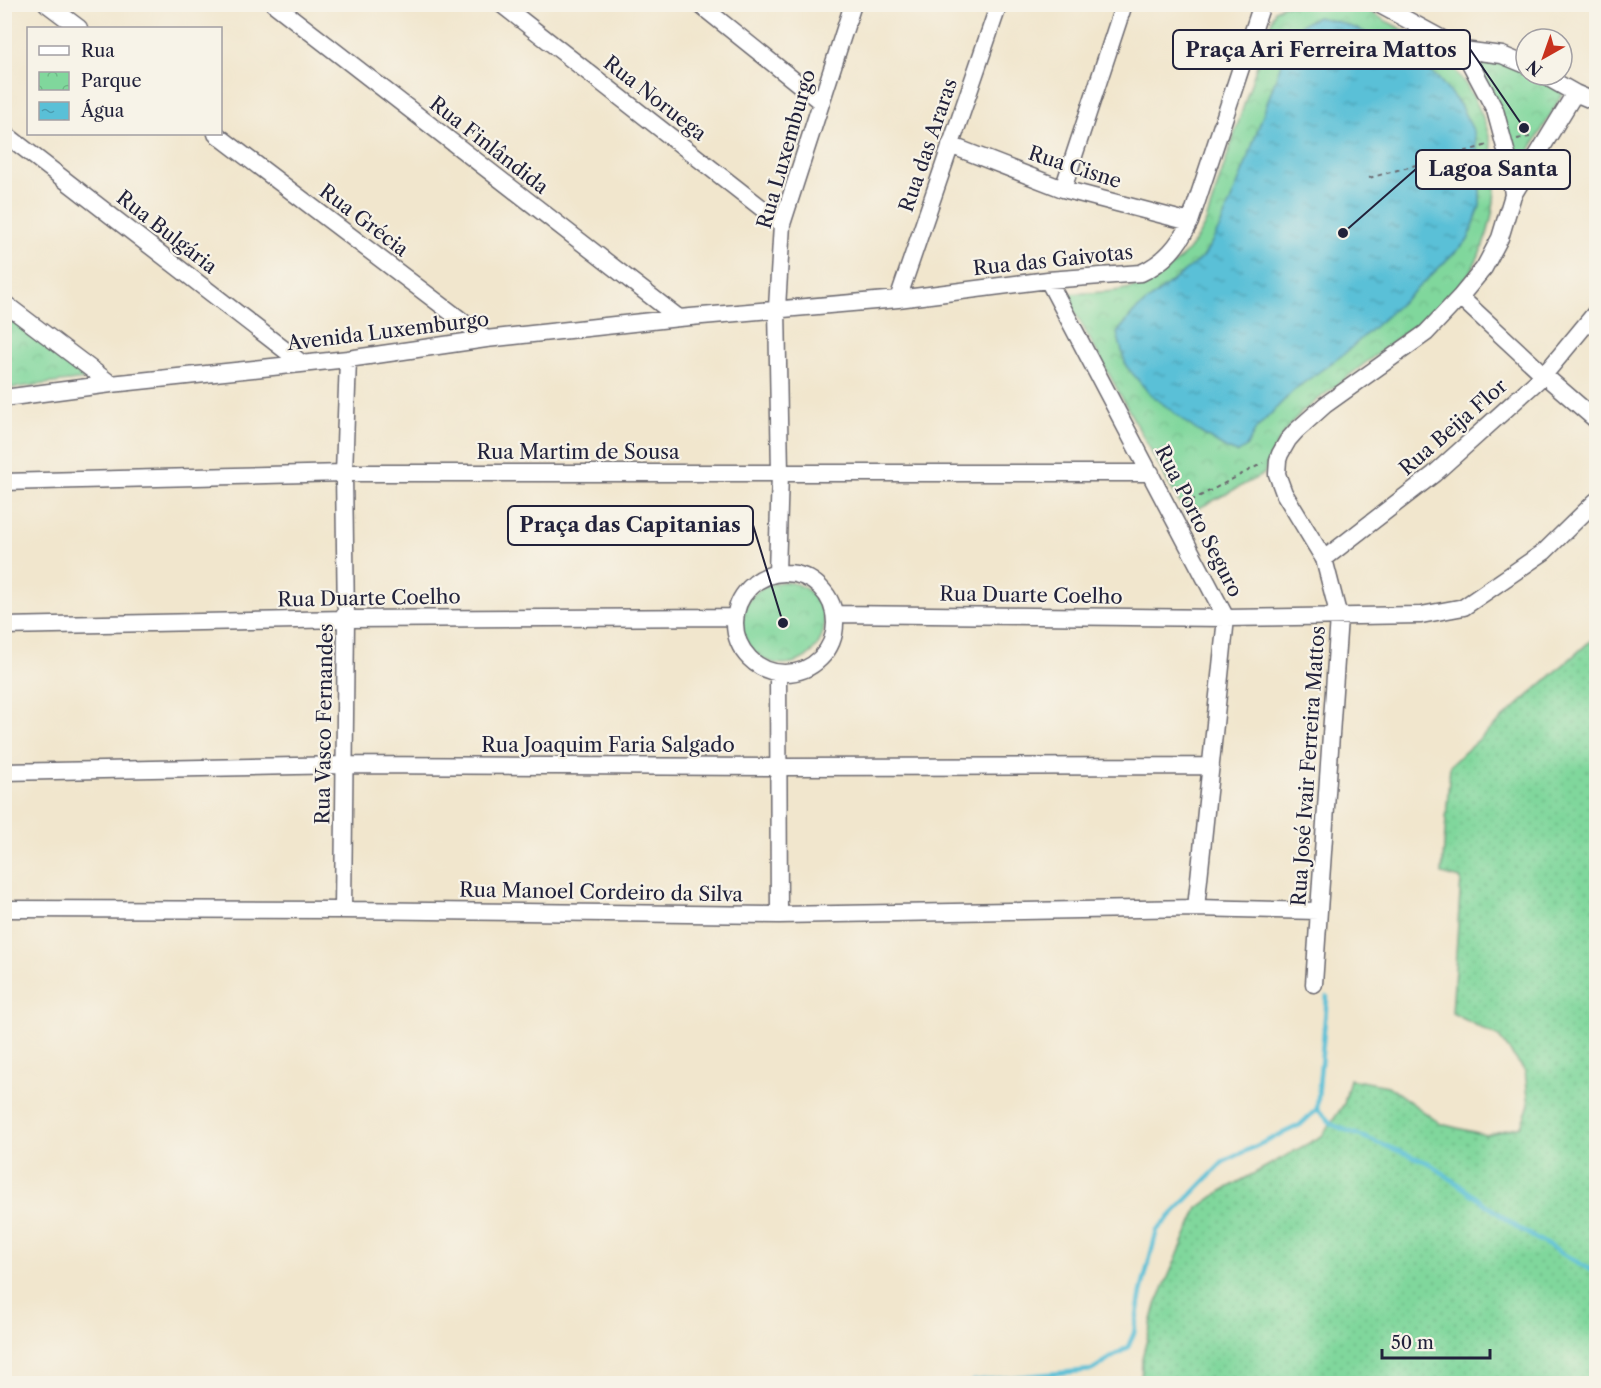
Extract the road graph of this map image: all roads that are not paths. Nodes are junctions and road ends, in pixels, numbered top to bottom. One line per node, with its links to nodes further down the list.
1 (47, 4): 10 (street)
2 (274, 4): 30 (street, Rua Finlândida)
3 (501, 4): 23 (street, Rua Noruega)
4 (699, 4): 15 (street)
5 (853, 4): 15 (street, Rua Luxemburgo)
6 (999, 4): 19 (street, Rua das Araras)
7 (1124, 4): 20 (street)
8 (1262, 4): 22 (street, Rua das Gaivotas)
9 (1378, 4): 11 (street)
10 (78, 27)
11 (1463, 50): 12 (street); 21 (street)
12 (1514, 60)
13 (1564, 87): 14 (street)
14 (1575, 93): 16 (street); 21 (street)
15 (821, 102): 23 (street, Rua Luxemburgo)
16 (1596, 102)
17 (4, 133): 33 (street, Rua Bulgária)
18 (217, 135): 31 (street, Rua Grécia)
19 (950, 145): 20 (street, Rua Cisne); 26 (street, Rua das Araras)
20 (1063, 189): 22 (street, Rua Cisne)
21 (1513, 195): 25 (street)
22 (1190, 222): 24 (street, Rua das Gaivotas)
23 (782, 224): 28 (street, Rua Luxemburgo)
24 (1048, 280): 26 (street, Rua das Gaivotas); 40 (street, Rua Porto Seguro)
25 (1460, 297): 34 (street); 43 (street, Rua José Ivair Ferreira Mattos)
26 (898, 299): 28 (street, Rua das Gaivotas)
27 (4, 303): 35 (street)
28 (777, 308): 30 (street, Avenida Luxemburgo); 39 (street, Rua Luxemburgo)
29 (1596, 312): 34 (street, Rua Beija Flor)
30 (679, 318): 31 (street, Avenida Luxemburgo)
31 (486, 339): 32 (street, Avenida Luxemburgo)
32 (348, 359): 33 (street, Avenida Luxemburgo); 38 (street, Rua Vasco Fernandes)
33 (303, 364): 35 (street, Avenida Luxemburgo)
34 (1544, 375): 37 (street); 43 (street, Rua Beija Flor)
35 (111, 384): 36 (street, Avenida Luxemburgo)
36 (4, 398)
37 (1596, 420)
38 (344, 473): 39 (street, Rua Martim de Sousa); 41 (street, Rua Martim de Sousa); 49 (street, Rua Vasco Fernandes)
39 (780, 473): 40 (street, Rua Martim de Sousa); 44 (street, Rua Luxemburgo)
40 (1151, 473): 48 (street, Rua Porto Seguro)
41 (4, 482)
42 (1596, 501): 47 (street, Rua Duarte Coelho)
43 (1324, 559): 47 (street, Rua José Ivair Ferreira Mattos)
44 (777, 573): 45 (street); 46 (street)
45 (834, 614): 48 (street, Rua Duarte Coelho); 51 (street)
46 (734, 617): 49 (street, Rua Duarte Coelho); 51 (street)
47 (1339, 617): 48 (street, Rua Duarte Coelho); 59 (street, Rua José Ivair Ferreira Mattos)
48 (1226, 618): 53 (street, Rua Porto Seguro)
49 (346, 619): 50 (street, Rua Duarte Coelho); 52 (street, Rua Vasco Fernandes)
50 (4, 626)
51 (778, 673): 54 (street)
52 (344, 765): 54 (street, Rua Joaquim Faria Salgado); 55 (street, Rua Joaquim Faria Salgado); 58 (street, Rua Vasco Fernandes)
53 (1211, 766): 54 (street, Rua Joaquim Faria Salgado); 56 (street, Rua Porto Seguro)
54 (779, 767): 60 (street)
55 (4, 772)
56 (1197, 908): 59 (street, Rua Manoel Cordeiro da Silva); 60 (street, Rua Manoel Cordeiro da Silva)
57 (4, 909): 58 (street, Rua Manoel Cordeiro da Silva)
58 (343, 910): 60 (street, Rua Manoel Cordeiro da Silva)
59 (1318, 911): 61 (street, Rua José Ivair Ferreira Mattos)
60 (779, 915)
61 (1314, 984)

